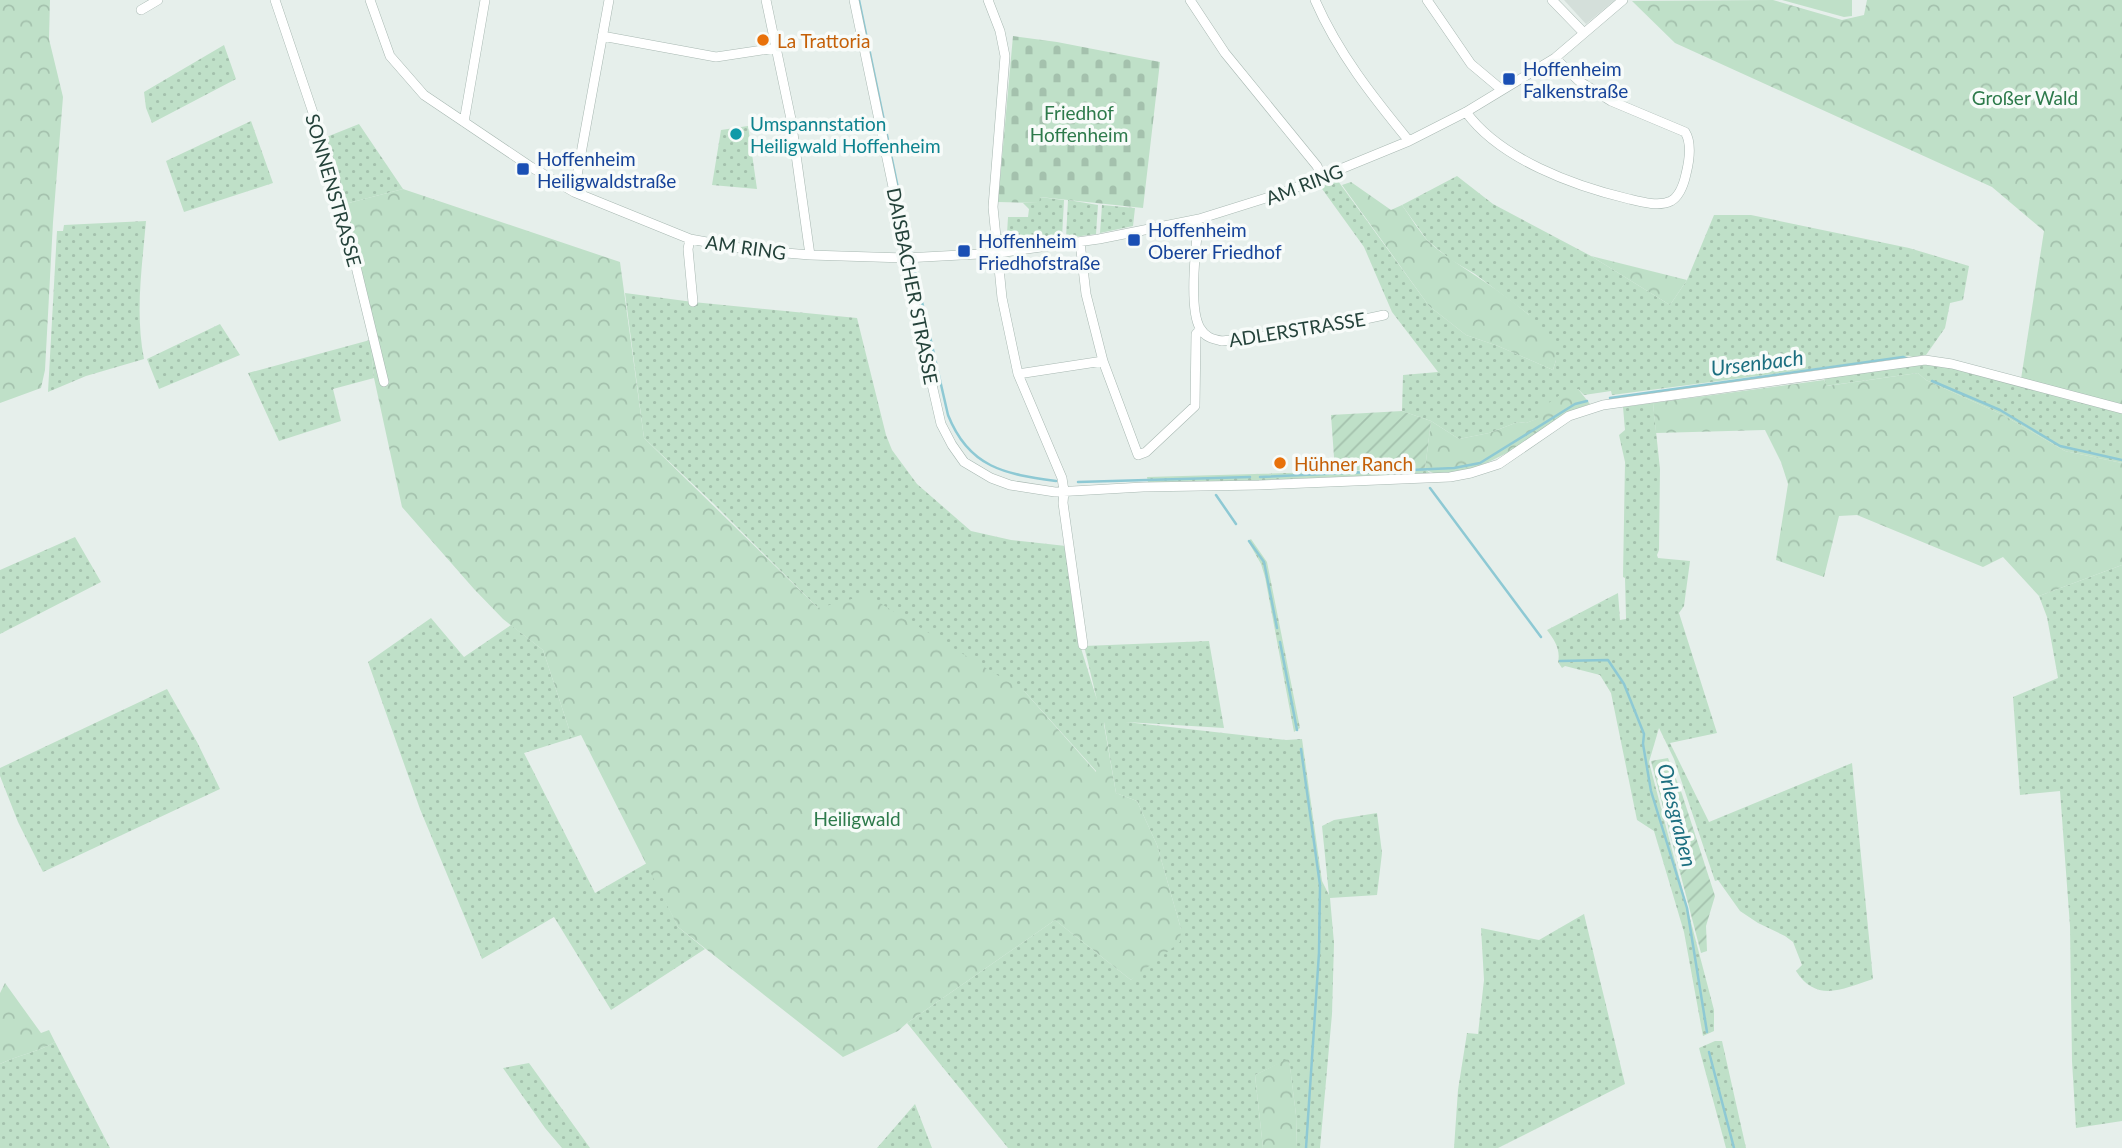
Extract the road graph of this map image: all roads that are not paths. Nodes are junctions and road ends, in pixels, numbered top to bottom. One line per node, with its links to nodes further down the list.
1 (158, 0): 14 (street)
2 (275, 0): 36 (street, SONNENSTRASSE)
3 (370, 0): 21 (street, AM RING)
4 (485, 0): 21 (street)
5 (609, 0): 16 (street)
6 (765, 0): 17 (street)
7 (853, 0): 30 (street, DAISBACHER STRASSE)
8 (1190, 0): 23 (street)
9 (1315, 0): 22 (street)
10 (1427, 0): 19 (street)
11 (1552, 0): 15 (street)
12 (1623, 0): 15 (street, AM RING)
13 (991, 2): 28 (street)
14 (141, 10)
15 (1584, 33): 18 (street, AM RING)
16 (602, 36): 17 (street); 24 (street)
17 (776, 48): 29 (street)
18 (1555, 58): 19 (street, AM RING); 20 (street)
19 (1502, 90): 20 (street, AM RING)
20 (1466, 112): 22 (street, AM RING)
21 (464, 122): 24 (street, AM RING)
22 (1409, 141): 23 (street, AM RING)
23 (1322, 178): 25 (street, AM RING)
24 (574, 192): 26 (street, AM RING)
25 (1199, 219): 27 (street, AM RING); 33 (street, ADLERSTRASSE)
26 (690, 239): 29 (street, AM RING); 31 (street, AM RING)
27 (1080, 242): 28 (street, AM RING); 34 (street)
28 (998, 253): 30 (street, AM RING); 35 (street)
29 (810, 255): 30 (street, AM RING)
30 (905, 258): 38 (street, DAISBACHER STRASSE)
31 (693, 302)
32 (1384, 315): 33 (street, ADLERSTRASSE)
33 (1200, 330): 34 (street)
34 (1103, 361): 35 (street)
35 (1018, 374): 38 (street)
36 (384, 382)
37 (2122, 409): 38 (street, DAISBACHER STRASSE)
38 (1064, 491): 39 (street)
39 (1083, 645)

